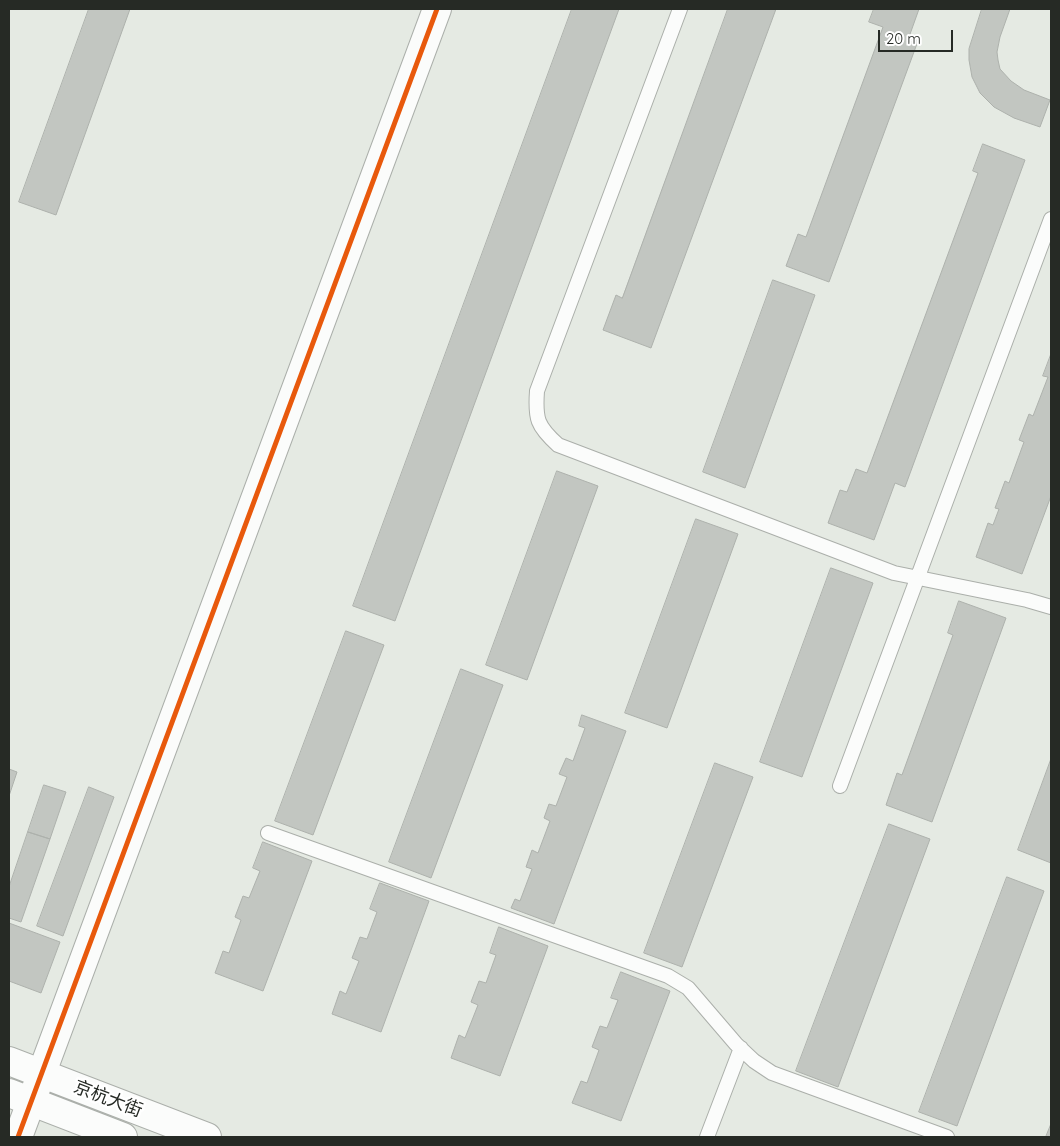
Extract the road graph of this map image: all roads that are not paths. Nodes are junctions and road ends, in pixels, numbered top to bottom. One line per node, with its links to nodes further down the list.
1 (437, 9): 10 (street)
2 (680, 9): 4 (lane)
3 (1051, 220): 4 (lane)
4 (918, 578): 5 (lane); 6 (lane)
5 (1051, 607)
6 (840, 786)
7 (268, 833): 8 (lane)
8 (741, 1048): 15 (lane); 16 (lane)
9 (9, 1061): 10 (street, 京杭大街)
10 (42, 1074): 11 (street); 14 (street, 京杭大街)
11 (20, 1098): 12 (street); 13 (street, 京杭大街)
12 (18, 1137)
13 (123, 1137)
14 (207, 1137)
15 (707, 1137)
16 (947, 1137)

